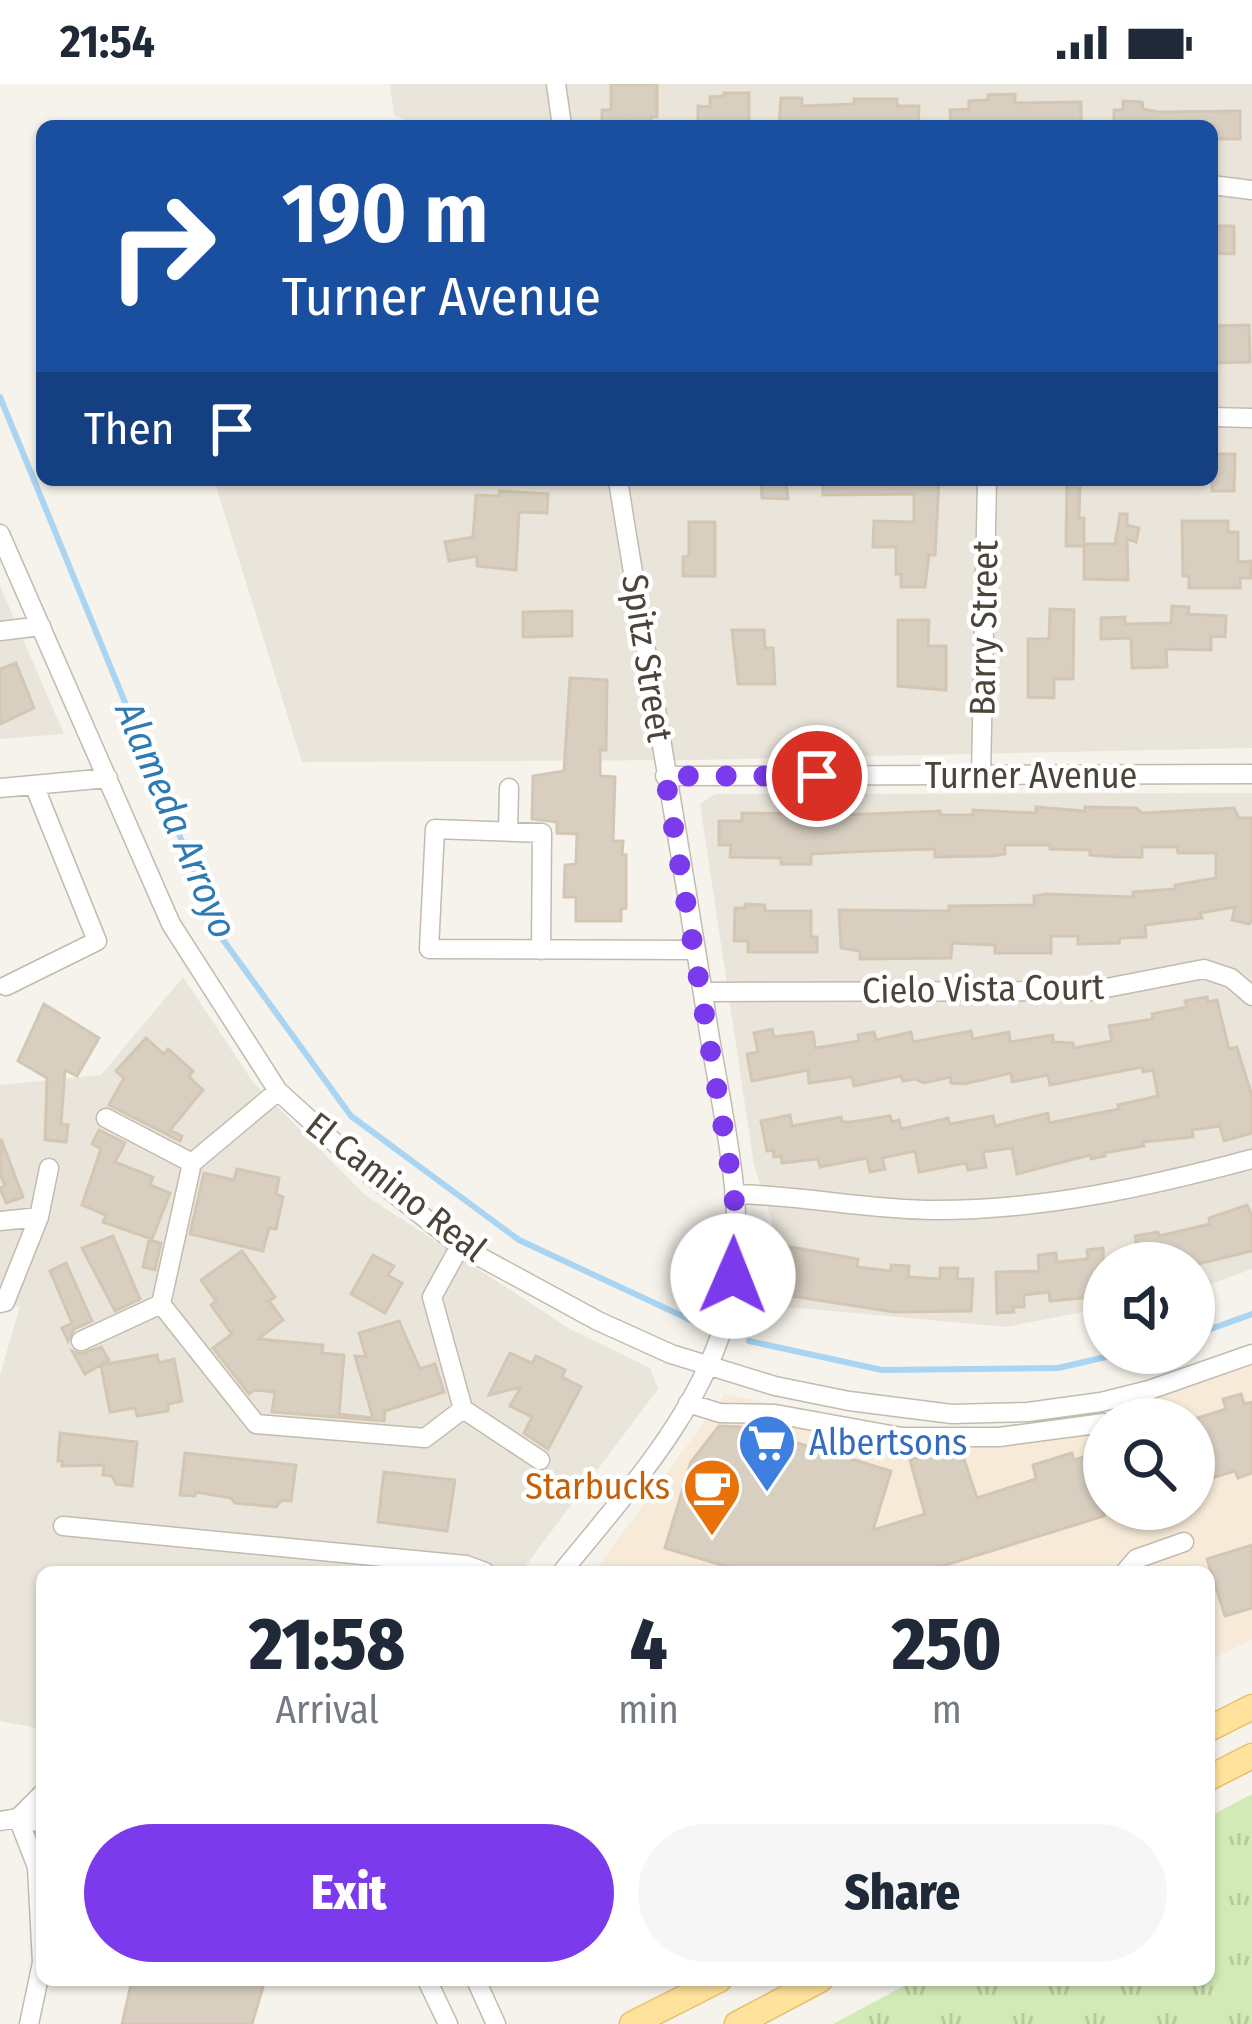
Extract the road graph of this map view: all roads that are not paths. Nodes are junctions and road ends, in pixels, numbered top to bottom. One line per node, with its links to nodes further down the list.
1 (556, 84): 2 (street)
2 (561, 120)
3 (1218, 186): 4 (street)
4 (1252, 190)
5 (1218, 417): 6 (street)
6 (1252, 418)
7 (619, 486): 13 (street, Spitz Street)
8 (987, 486): 14 (street, Barry Street)
9 (0, 534): 10 (street, El Camino Real)
10 (41, 626): 11 (street); 15 (street, El Camino Real)
11 (0, 631)
12 (1252, 774): 14 (street, Turner Avenue)
13 (665, 776): 14 (street, Turner Avenue); 21 (street, Spitz Street)
14 (981, 776)
15 (108, 778): 16 (street); 25 (street, El Camino Real)
16 (34, 784): 17 (street); 22 (street)
17 (0, 788)
18 (508, 788): 19 (street)
19 (508, 831): 20 (street); 20 (street)
20 (541, 950): 21 (street)
21 (696, 950): 23 (street, Spitz Street)
22 (2, 984)
23 (703, 992): 24 (street, Cielo Vista Court); 30 (street, Spitz Street)
24 (1252, 996)
25 (278, 1091): 28 (street); 33 (street, El Camino Real)
26 (106, 1118): 28 (street)
27 (1252, 1159): 30 (street)
28 (191, 1163): 35 (street)
29 (49, 1168): 31 (street)
30 (734, 1193): 38 (street, Spitz Street)
31 (39, 1217): 32 (street); 34 (street)
32 (0, 1221)
33 (460, 1246): 38 (street, El Camino Real); 41 (street)
34 (0, 1304)
35 (161, 1304): 36 (street); 41 (street)
36 (81, 1341)
37 (1252, 1354): 39 (street, El Camino Real)
38 (707, 1366): 40 (street, Spitz Street); 42 (street, El Camino Real)
39 (1145, 1398)
40 (688, 1403): 43 (street); 48 (street, Spitz Street)
41 (463, 1409): 44 (street)
42 (1083, 1414)
43 (1083, 1419)
44 (540, 1460)
45 (62, 1526): 47 (street)
46 (1184, 1542): 49 (street)
47 (469, 1566)
48 (566, 1566)
49 (1130, 1566)
50 (1252, 1707): 51 (main road)
51 (1215, 1726)
52 (1252, 1756): 53 (main road)
53 (1215, 1775)
54 (36, 1799): 55 (street)
55 (9, 1820): 56 (street)
56 (36, 1862)
57 (37, 1986): 62 (street)
58 (430, 1986): 63 (street)
59 (479, 1986): 64 (street)
60 (707, 1986): 65 (main road)
61 (809, 1986): 66 (main road)
62 (29, 2024)
63 (448, 2024)
64 (496, 2024)
65 (632, 2024)
66 (737, 2024)

